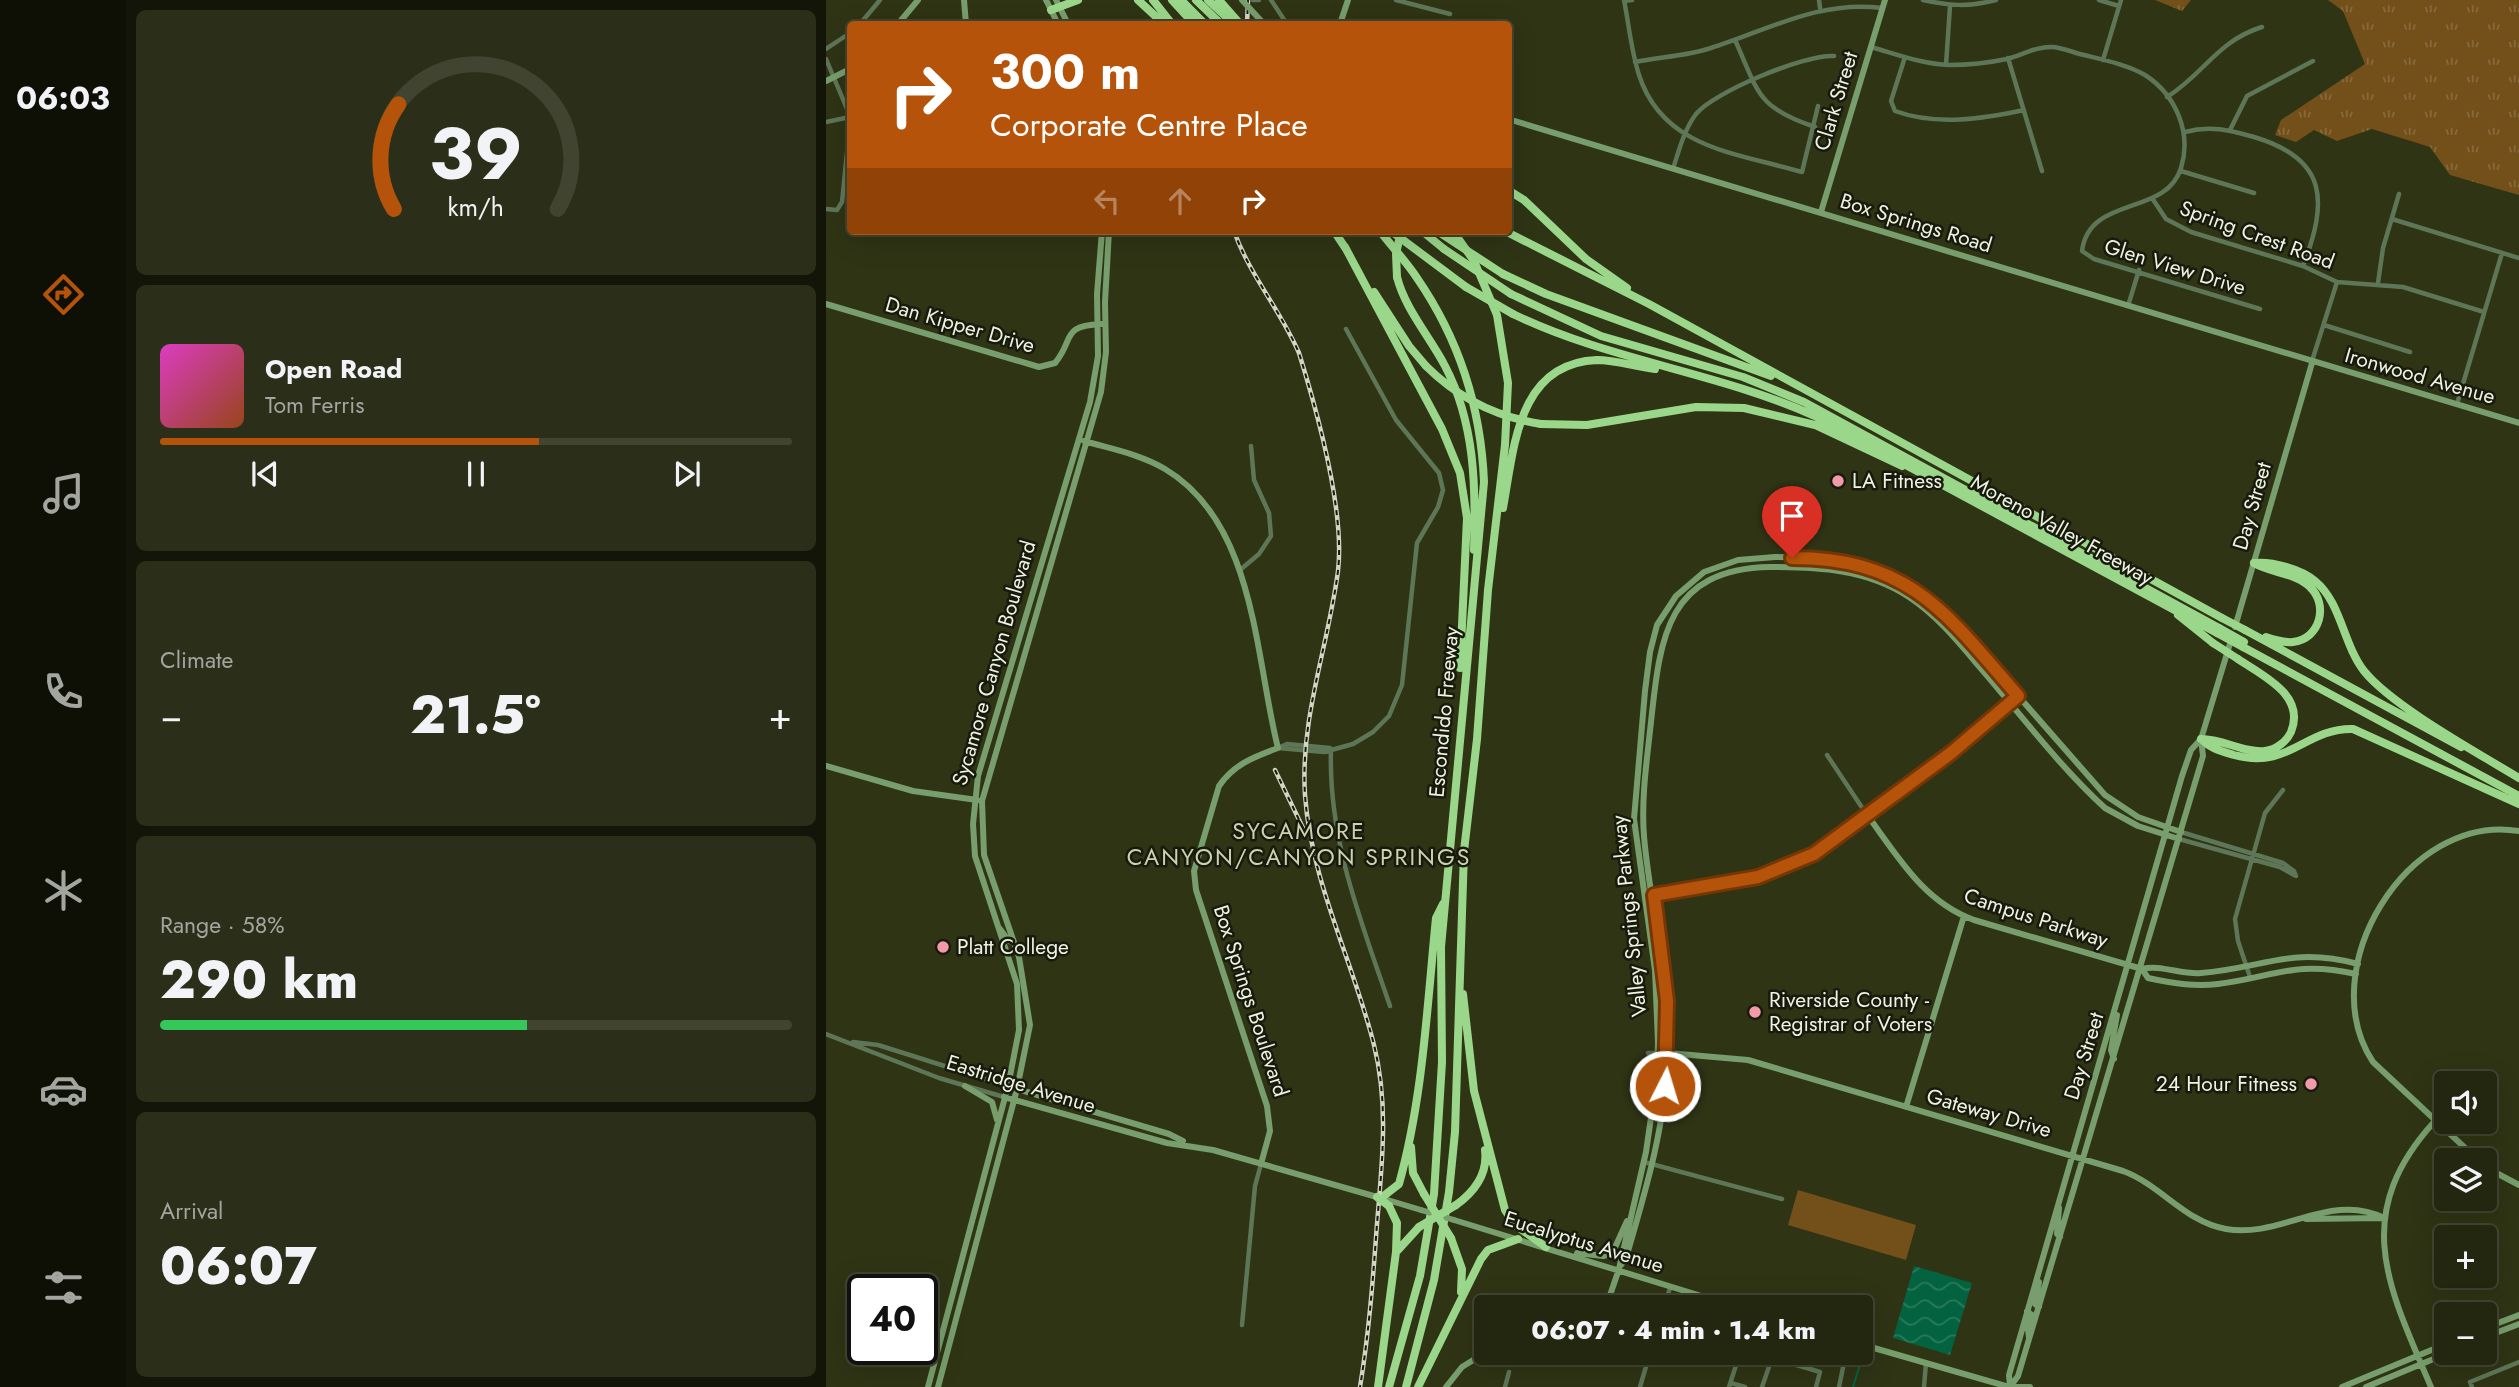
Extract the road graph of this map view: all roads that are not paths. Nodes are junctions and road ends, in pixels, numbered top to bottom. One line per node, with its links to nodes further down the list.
1 (880, 0): 32 (street)
2 (918, 0): 33 (street)
3 (1046, 0): 27 (street)
4 (1078, 0): 27 (highway)
5 (1138, 0): 35 (highway)
6 (1153, 0): 36 (highway)
7 (1172, 0): 37 (highway)
8 (1181, 0): 38 (highway)
9 (1190, 0): 39 (highway)
10 (1196, 0): 40 (highway)
11 (1208, 0): 41 (highway)
12 (1219, 0): 42 (highway)
13 (1242, 0): 43 (street, bridge)
14 (1253, 0): 15 (street)
15 (1259, 0)
16 (1271, 0): 44 (street)
17 (1348, 0): 45 (street)
18 (1396, 0): 31 (street)
19 (1632, 0): 25 (street)
20 (1819, 0): 29 (street)
21 (1885, 0): 30 (street, Clark Street)
22 (1923, 0): 28 (street)
23 (1996, 0): 28 (street)
24 (2099, 0): 26 (street)
25 (1624, 1): 56 (street)
26 (2120, 3): 55 (street)
27 (1057, 4): 34 (street)
28 (1950, 6): 58 (street)
29 (1820, 8): 30 (street); 48 (street)
30 (1882, 8): 49 (street, Clark Street)
31 (1450, 14)
32 (862, 21)
33 (900, 21)
34 (1066, 21)
35 (1161, 21)
36 (1170, 21)
37 (1191, 21)
38 (1202, 21)
39 (1211, 21)
40 (1218, 21)
41 (1232, 21)
42 (1232, 21)
43 (1261, 21)
44 (1285, 21)
45 (1341, 21)
46 (2262, 27): 63 (street)
47 (847, 35): 50 (street)
48 (1735, 40): 56 (street); 62 (street)
49 (1871, 47): 52 (street); 83 (street, Clark Street)
50 (826, 49)
51 (1833, 56): 62 (street)
52 (1905, 57): 58 (street); 66 (street)
53 (2008, 58): 55 (street); 58 (street); 66 (street)
54 (826, 59): 60 (street)
55 (2103, 60): 63 (street)
56 (1635, 61): 73 (street)
57 (2313, 61): 71 (street)
58 (1946, 65)
59 (847, 71): 60 (street)
60 (835, 78): 61 (street); 65 (street)
61 (826, 81)
62 (1754, 81): 70 (street); 73 (street)
63 (2167, 97): 72 (street)
64 (1818, 106): 70 (street)
65 (847, 109)
66 (2024, 110): 76 (street)
67 (847, 118): 69 (street)
68 (1512, 120): 75 (street, Box Springs Road)
69 (826, 122)
70 (1815, 127): 73 (street)
71 (2230, 130): 72 (street); 98 (street)
72 (2185, 132): 77 (street)
73 (1684, 136): 75 (street)
74 (847, 156): 82 (street)
75 (1673, 169): 83 (street, Box Springs Road)
76 (2042, 171)
77 (2181, 171): 79 (street); 81 (street)
78 (1512, 192): 103 (highway)
79 (2254, 193)
80 (2399, 194): 84 (street)
81 (2152, 198): 98 (street, Spring Crest Road); 99 (street, Glen View Drive)
82 (826, 209)
83 (1821, 212): 104 (street, Box Springs Road)
84 (2392, 219): 96 (street); 101 (street)
85 (1102, 235): 107 (street, Sycamore Canyon Boulevard)
86 (1109, 235): 107 (street, Sycamore Canyon Boulevard)
87 (1337, 235): 95 (highway)
88 (1383, 235): 122 (highway, Escondido Freeway)
89 (1396, 235): 112 (highway, Moreno Valley Freeway, bridge)
90 (1400, 235): 122 (highway, bridge)
91 (1427, 235): 124 (highway, bridge)
92 (1443, 235): 113 (highway, bridge)
93 (1456, 235): 121 (highway, Escondido Freeway)
94 (1512, 235): 103 (highway, Moreno Valley Freeway)
95 (1345, 247): 118 (highway, bridge); 132 (highway)
96 (2502, 253): 97 (street); 106 (street)
97 (2519, 258)
98 (2303, 266): 100 (street, Spring Crest Road)
99 (2139, 270): 104 (street); 105 (street, Glen View Drive)
100 (2337, 282): 101 (street, Spring Crest Road); 108 (street, Day Street)
101 (2378, 283): 106 (street, Spring Crest Road)
102 (826, 304): 107 (street, Dan Kipper Drive)
103 (1649, 304): 113 (highway, Moreno Valley Freeway)
104 (2128, 307): 111 (street, Box Springs Road)
105 (2260, 309)
106 (2484, 312): 114 (street)
107 (1102, 324): 116 (street, Sycamore Canyon Boulevard)
108 (2324, 325): 110 (street); 111 (street, Day Street)
109 (1346, 329): 130 (street)
110 (2410, 352)
111 (2312, 363): 114 (street, Ironwood Avenue); 119 (street, Day Street)
112 (1679, 371): 118 (highway, Moreno Valley Freeway); 121 (highway)
113 (1806, 390): 125 (highway, Moreno Valley Freeway, bridge)
114 (2457, 404): 115 (street, Ironwood Avenue)
115 (2519, 423)
116 (1082, 441): 120 (street); 137 (street, Sycamore Canyon Boulevard); 138 (street, Sycamore Canyon Boulevard)
117 (1251, 446): 120 (street)
118 (1915, 470): 123 (highway, Moreno Valley Freeway)
119 (2254, 563): 125 (highway); 128 (street, Day Street); 134 (highway)
120 (1240, 570): 129 (street)
121 (1488, 590): 150 (highway, Escondido Freeway)
122 (1471, 608): 132 (highway, Escondido Freeway)
123 (2174, 611): 124 (highway, Moreno Valley Freeway); 128 (highway, bridge)
124 (2218, 631): 136 (highway, Moreno Valley Freeway, bridge)
125 (2247, 631): 134 (highway, Moreno Valley Freeway)
126 (2018, 696): 127 (street); 142 (street, Valley Springs Parkway); 146 (street, Valley Springs Parkway)
127 (2010, 702): 140 (street); 142 (street); 145 (street, Valley Springs Parkway)
128 (2201, 739): 139 (highway); 142 (street, Day Street); 143 (street, Day Street)
129 (1278, 748): 130 (street); 182 (street, Box Springs Boulevard)
130 (1331, 748): 158 (street)
131 (1827, 755): 140 (street, Campus Parkway)
132 (1457, 758): 147 (highway, Escondido Freeway)
133 (826, 766): 137 (street)
134 (2519, 778)
135 (2283, 790): 144 (street)
136 (2519, 796)
137 (974, 800): 138 (street); 149 (street, Sycamore Canyon Boulevard)
138 (982, 801): 151 (street, Sycamore Canyon Boulevard)
139 (2519, 804)
140 (1868, 816): 145 (street); 148 (street, Campus Parkway)
141 (2519, 831): 152 (street)
142 (2167, 832): 143 (street); 154 (street, Day Street)
143 (2180, 836): 144 (street); 155 (street, Day Street)
144 (2252, 858): 144 (street); 153 (street)
145 (1654, 895): 146 (street); 164 (street, Valley Springs Parkway)
146 (1644, 896): 163 (street, Valley Springs Parkway)
147 (1445, 898): 174 (highway); 231 (highway, Escondido Freeway)
148 (1964, 916): 154 (street, Campus Parkway); 171 (street)
149 (998, 928): 151 (street); 167 (street, Sycamore Canyon Boulevard)
150 (1459, 933): 175 (highway); 232 (highway, Escondido Freeway)
151 (1014, 942): 168 (street, Sycamore Canyon Boulevard)
152 (2358, 964): 153 (street, Campus Parkway); 156 (street)
153 (2246, 965): 155 (street, Campus Parkway); 157 (street)
154 (2129, 966): 155 (street, Campus Parkway); 159 (street, Day Street)
155 (2142, 970): 157 (street, Campus Parkway); 165 (street, Day Street)
156 (2356, 974): 157 (street, Campus Parkway); 173 (street)
157 (2250, 977)
158 (1390, 1006)
159 (2118, 1006): 165 (street); 179 (street, Day Street)
160 (826, 1034): 161 (street, Eastridge Avenue)
161 (848, 1042): 166 (street, Eastridge Avenue); 167 (street, Eastridge Avenue)
162 (1648, 1053): 163 (street, Gateway Drive)
163 (1658, 1053): 164 (street, Gateway Drive); 181 (street, Valley Springs Parkway)
164 (1668, 1053): 171 (street, Gateway Drive); 183 (street, Valley Springs Parkway)
165 (2114, 1059): 180 (street, Day Street)
166 (965, 1086): 169 (street, Eastridge Avenue); 172 (street)
167 (1008, 1086): 168 (street, Eastridge Avenue); 169 (street, Sycamore Canyon Boulevard)
168 (1017, 1089): 170 (street, Sycamore Canyon Boulevard); 177 (street, Eastridge Avenue)
169 (1004, 1097): 170 (street, Eastridge Avenue); 172 (street, Sycamore Canyon Boulevard)
170 (1014, 1101): 177 (street, Eastridge Avenue); 229 (street, Sycamore Canyon Boulevard)
171 (1906, 1107): 179 (street, Gateway Drive)
172 (998, 1122): 228 (street, Sycamore Canyon Boulevard)
173 (2434, 1122): 191 (street)
174 (1412, 1130): 186 (highway); 190 (highway, bridge)
175 (1483, 1130): 190 (highway, bridge); 195 (highway)
176 (2448, 1134): 178 (street)
177 (1188, 1143): 182 (street, Eastridge Avenue)
178 (2464, 1148)
179 (2073, 1156): 180 (street, Gateway Drive); 188 (street, Day Street)
180 (2084, 1159): 191 (street, Gateway Drive); 193 (street, Day Street)
181 (1644, 1162): 183 (street); 192 (street, Valley Springs Parkway)
182 (1261, 1164): 186 (street, Eastridge Avenue); 210 (street, Box Springs Boulevard)
183 (1653, 1164): 187 (street); 198 (street, Valley Springs Parkway)
184 (2497, 1173): 185 (street)
185 (2519, 1185)
186 (1382, 1198): 189 (street, Eastridge Avenue); 197 (highway)
187 (1782, 1199)
188 (2058, 1206): 193 (street); 199 (street, Day Street)
189 (1421, 1210): 190 (street, Eucalyptus Avenue, bridge)
190 (1437, 1215): 194 (street, Eucalyptus Avenue, bridge); 197 (highway, bridge); 204 (highway, bridge)
191 (2384, 1218): 215 (street)
192 (1627, 1221): 196 (street); 198 (street, Valley Springs Parkway)
193 (2060, 1237): 205 (street, Day Street)
194 (1518, 1239): 195 (street, Eucalyptus Avenue); 204 (highway)
195 (1546, 1247): 196 (street, Eucalyptus Avenue)
196 (1558, 1251): 198 (street, Eucalyptus Avenue)
197 (1396, 1252): 230 (highway)
198 (1619, 1269): 200 (street, Eucalyptus Avenue); 201 (street)
199 (2039, 1273): 205 (street); 206 (street, Day Street)
200 (1670, 1288): 202 (street); 203 (street, Eucalyptus Avenue)
201 (1610, 1295)
202 (1668, 1295)
203 (1695, 1295)
204 (1460, 1298): 233 (highway)
205 (2039, 1307): 212 (street, Day Street)
206 (2027, 1311): 212 (street); 242 (street, Day Street)
207 (2519, 1315): 208 (street)
208 (2497, 1323)
209 (2519, 1324): 211 (street)
210 (1242, 1325)
211 (2497, 1332)
212 (2029, 1340): 242 (street, Day Street)
213 (1873, 1348): 218 (street)
214 (2434, 1349): 215 (street)
215 (2418, 1356): 220 (street); 244 (street)
216 (2434, 1359): 220 (street)
217 (1474, 1360): 234 (street)
218 (1926, 1362): 241 (street); 242 (street)
219 (2518, 1363): 226 (street)
220 (2421, 1364): 245 (street); 246 (street)
221 (1646, 1365): 236 (street)
222 (1736, 1365): 227 (street)
223 (1844, 1365): 240 (street)
224 (1800, 1366): 238 (street); 239 (street)
225 (1509, 1372): 235 (street)
226 (2471, 1384)
227 (1730, 1385): 237 (street)
228 (928, 1387)
229 (938, 1387)
230 (1378, 1387)
231 (1390, 1387)
232 (1406, 1387)
233 (1418, 1387)
234 (1446, 1387)
235 (1505, 1387)
236 (1640, 1387)
237 (1745, 1387)
238 (1762, 1387)
239 (1816, 1387)
240 (1839, 1387)
241 (1924, 1387)
242 (2010, 1387): 243 (street)
243 (2029, 1387)
244 (2344, 1387)
245 (2366, 1387)
246 (2431, 1387)

